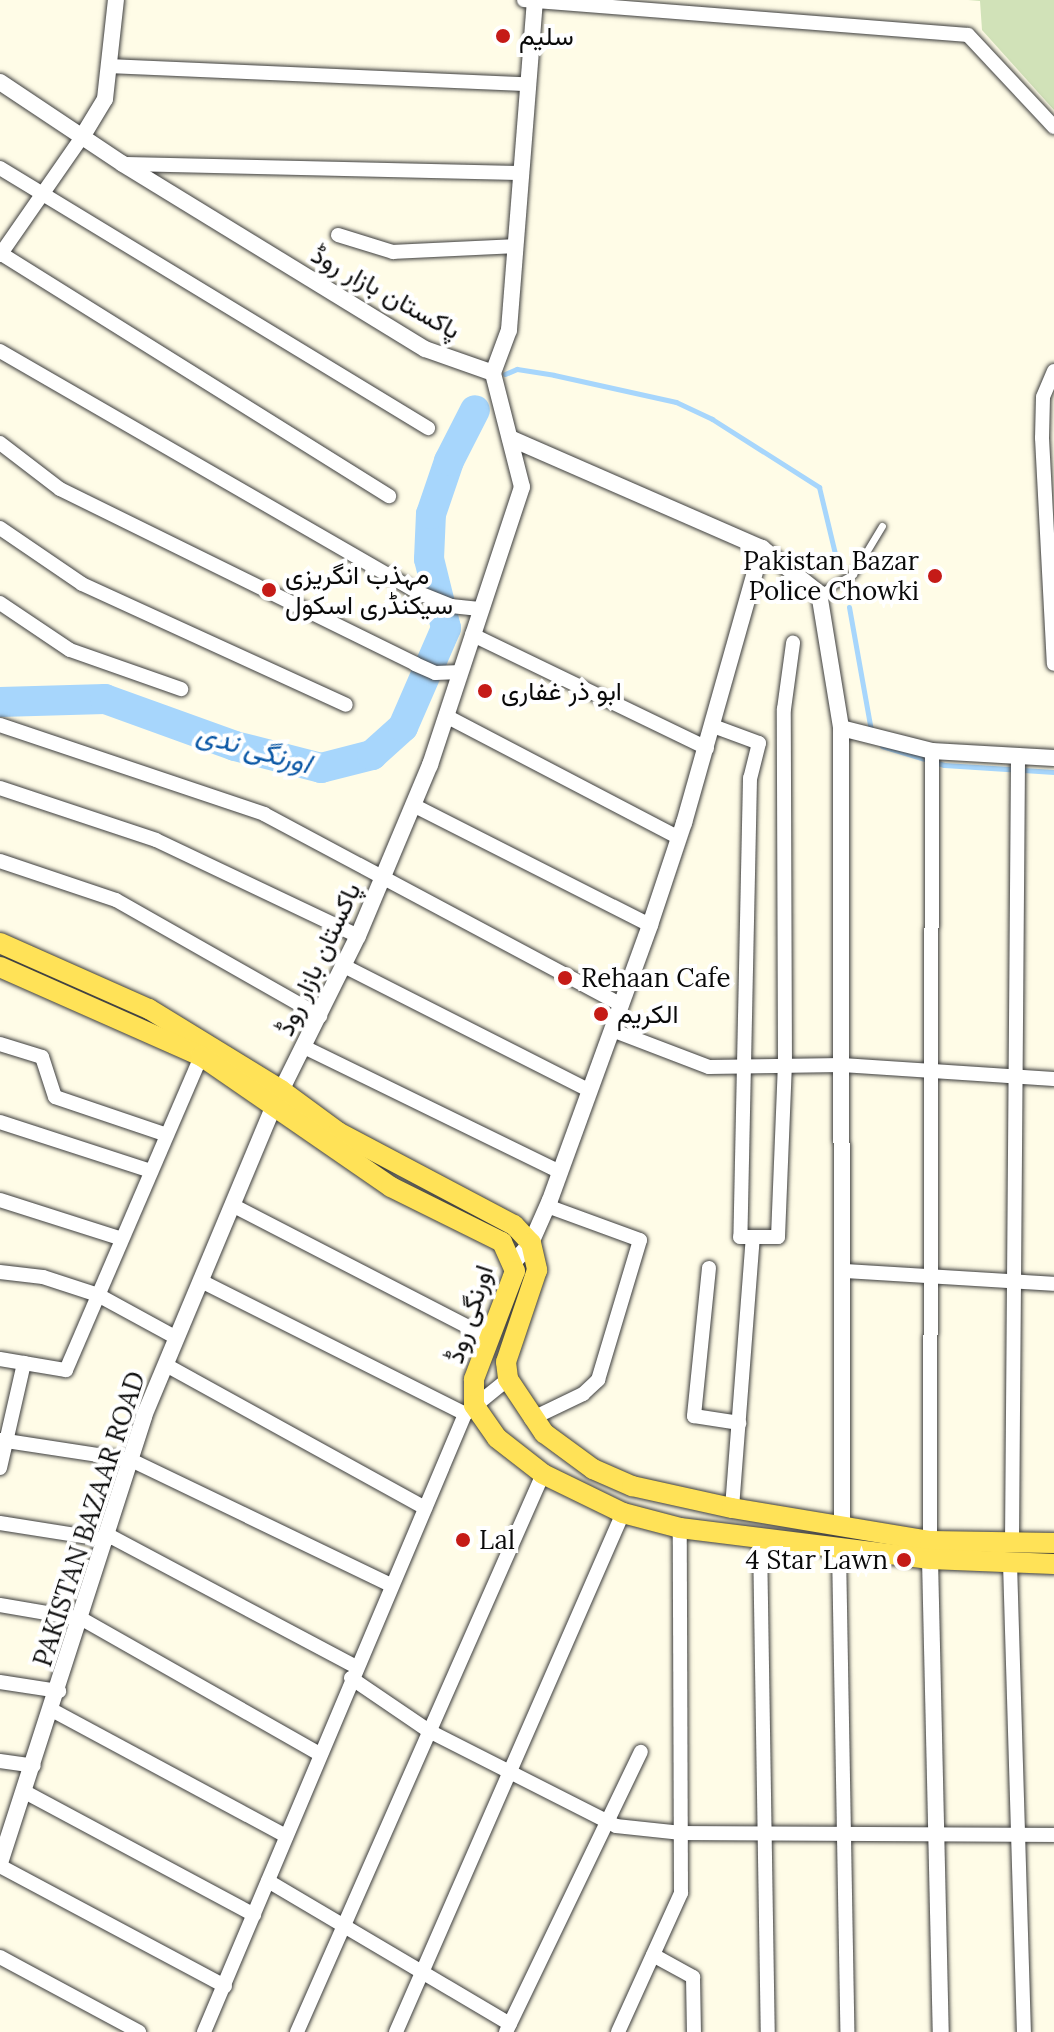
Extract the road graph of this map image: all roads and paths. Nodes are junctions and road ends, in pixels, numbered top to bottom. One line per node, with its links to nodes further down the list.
1 (116, 0): 4 (street)
2 (524, 0): 3 (street)
3 (536, 0): 6 (street); 7 (street)
4 (109, 66): 6 (street); 8 (street)
5 (0, 82): 8 (street, پاکستان بازار روڈ)
6 (529, 84): 11 (street)
7 (1054, 127)
8 (82, 137): 9 (street, پاکستان بازار روڈ); 12 (street)
9 (123, 164): 11 (street); 18 (street, پاکستان بازار روڈ)
10 (0, 168): 12 (street)
11 (522, 173): 14 (street)
12 (42, 195): 15 (street); 19 (street)
13 (338, 235): 14 (street)
14 (516, 246): 18 (street)
15 (0, 254): 22 (street)
16 (0, 351): 28 (street)
17 (1054, 371): 31 (street)
18 (493, 373): 20 (street, پاکستان بازار روڈ)
19 (428, 428)
20 (510, 438): 25 (street); 28 (street, پاکستان بازار روڈ)
21 (0, 443): 32 (street)
22 (389, 496)
23 (882, 526): 26 (lane)
24 (0, 528): 34 (street)
25 (762, 548): 26 (street); 37 (street)
26 (819, 593): 38 (street)
27 (0, 603): 33 (street)
28 (482, 609): 29 (street, پاکستان بازار روڈ)
29 (473, 635): 32 (street, پاکستان بازار روڈ); 39 (street)
30 (793, 643): 61 (street)
31 (1054, 664)
32 (461, 672): 35 (street, پاکستان بازار روڈ)
33 (181, 689)
34 (346, 705)
35 (446, 716): 44 (street, پاکستان بازار روڈ); 45 (street)
36 (0, 725): 47 (street)
37 (713, 726): 39 (street); 60 (street)
38 (841, 728): 40 (street); 59 (street)
39 (707, 748): 45 (street)
40 (932, 754): 42 (street); 62 (street)
41 (1054, 758): 42 (street)
42 (1016, 767): 63 (street)
43 (0, 788): 49 (street)
44 (413, 805): 47 (street, پاکستان بازار روڈ); 48 (street)
45 (679, 838): 48 (street)
46 (0, 861): 54 (street)
47 (381, 881): 49 (street, پاکستان بازار روڈ); 53 (street)
48 (650, 925): 53 (street)
49 (358, 936): 51 (street, پاکستان بازار روڈ)
50 (0, 943): 66 (main road, اورنگی روڈ)
51 (344, 966): 54 (street, پاکستان بازار روڈ); 65 (street)
52 (0, 967): 58 (main road, اورنگی روڈ)
53 (621, 1005): 55 (street)
54 (320, 1016): 57 (street, پاکستان بازار روڈ)
55 (612, 1030): 60 (street); 65 (street)
56 (0, 1044): 68 (street)
57 (304, 1047): 66 (street, پاکستان بازار روڈ); 70 (street)
58 (201, 1056): 66 (main road, اورنگی روڈ); 68 (street)
59 (842, 1065): 61 (street); 62 (street); 79 (street)
60 (746, 1066): 61 (street); 74 (street)
61 (785, 1066): 74 (street)
62 (928, 1071): 63 (street); 81 (street)
63 (1013, 1076): 64 (street); 83 (street)
64 (1054, 1079)
65 (590, 1091): 70 (street)
66 (277, 1098): 72 (street, PAKISTAN BAZAAR ROAD); 76 (main road, اورنگی روڈ); 77 (main road, اورنگی روڈ)
67 (0, 1122): 69 (street)
68 (167, 1135): 69 (street)
69 (151, 1171): 75 (street)
70 (560, 1172): 73 (street)
71 (0, 1200): 75 (street)
72 (234, 1206): 82 (street, PAKISTAN BAZAAR ROAD); 86 (street)
73 (547, 1206): 76 (street); 93 (street)
74 (753, 1238): 94 (street)
75 (122, 1239): 85 (street)
76 (531, 1243): 77 (street); 91 (main road, اورنگی روڈ)
77 (513, 1263): 86 (main road, اورنگی روڈ)
78 (709, 1268): 94 (street)
79 (844, 1271): 81 (street); 103 (street)
80 (0, 1272): 85 (street)
81 (929, 1276): 83 (street); 110 (street)
82 (201, 1281): 87 (street, PAKISTAN BAZAAR ROAD); 92 (street)
83 (1012, 1281): 84 (street); 107 (street)
84 (1054, 1284)
85 (98, 1295): 87 (street); 89 (street)
86 (488, 1337): 92 (main road, اورنگی روڈ)
87 (177, 1338): 90 (street, PAKISTAN BAZAAR ROAD)
88 (0, 1359): 89 (street)
89 (24, 1363): 95 (street)
90 (166, 1365): 96 (street, PAKISTAN BAZAAR ROAD); 99 (street)
91 (508, 1379): 92 (street); 93 (main road, اورنگی روڈ)
92 (470, 1410): 98 (main road, اورنگی روڈ); 99 (street)
93 (531, 1419): 100 (main road, اورنگی روڈ)
94 (739, 1423): 100 (street)
95 (3, 1441): 96 (street); 97 (street)
96 (131, 1460): 105 (street, PAKISTAN BAZAAR ROAD); 113 (street)
97 (0, 1468)
98 (543, 1474): 101 (main road, اورنگی روڈ); 120 (street)
99 (425, 1508): 113 (street)
100 (732, 1508): 103 (main road, اورنگی روڈ)
101 (623, 1513): 104 (main road, اورنگی روڈ); 125 (street)
102 (0, 1523): 105 (street)
103 (842, 1526): 110 (main road, اورنگی روڈ)
104 (680, 1528): 106 (main road, اورنگی روڈ); 132 (street)
105 (108, 1537): 115 (street, PAKISTAN BAZAAR ROAD); 116 (street)
106 (760, 1539): 109 (main road, اورنگی روڈ); 129 (street)
107 (1012, 1542): 108 (main road, اورنگی روڈ); 110 (main road, اورنگی روڈ)
108 (1054, 1543)
109 (839, 1550): 110 (main road, اورنگی روڈ); 130 (street)
110 (930, 1550): 111 (main road, اورنگی روڈ); 131 (street)
111 (1010, 1563): 112 (main road, اورنگی روڈ); 133 (street)
112 (1054, 1564)
113 (391, 1585): 116 (street)
114 (0, 1605): 115 (street)
115 (82, 1619): 118 (street, PAKISTAN BAZAAR ROAD); 122 (street)
116 (354, 1673): 120 (street); 122 (street)
117 (0, 1682): 118 (street)
118 (59, 1691): 119 (street, PAKISTAN BAZAAR ROAD)
119 (52, 1710): 124 (street, PAKISTAN BAZAAR ROAD); 135 (street)
120 (429, 1731): 125 (street); 139 (street)
121 (641, 1752): 127 (street)
122 (320, 1754): 135 (street)
123 (0, 1761): 124 (street)
124 (34, 1766): 126 (street, PAKISTAN BAZAAR ROAD)
125 (510, 1772): 127 (street); 142 (street)
126 (25, 1792): 128 (street, PAKISTAN BAZAAR ROAD); 138 (street)
127 (607, 1822): 132 (street); 144 (street)
128 (6, 1831): 136 (street, PAKISTAN BAZAAR ROAD)
129 (765, 1831): 130 (street); 132 (street); 151 (street)
130 (844, 1832): 131 (street); 152 (street)
131 (938, 1832): 133 (street); 153 (street)
132 (682, 1833): 140 (street)
133 (1019, 1834): 134 (street); 154 (street)
134 (1054, 1835)
135 (286, 1836): 137 (street)
136 (0, 1864): 143 (street)
137 (268, 1881): 138 (street); 139 (street)
138 (254, 1915): 143 (street)
139 (344, 1926): 142 (street); 147 (street)
140 (653, 1955): 149 (street); 150 (street)
141 (0, 1957): 145 (street)
142 (422, 1972): 144 (street); 148 (street)
143 (225, 1986): 146 (street)
144 (508, 2028)
145 (139, 2032)
146 (204, 2032)
147 (297, 2032)
148 (396, 2032)
149 (618, 2032)
150 (694, 2032)
151 (768, 2032)
152 (847, 2032)
153 (941, 2032)
154 (1024, 2032)

